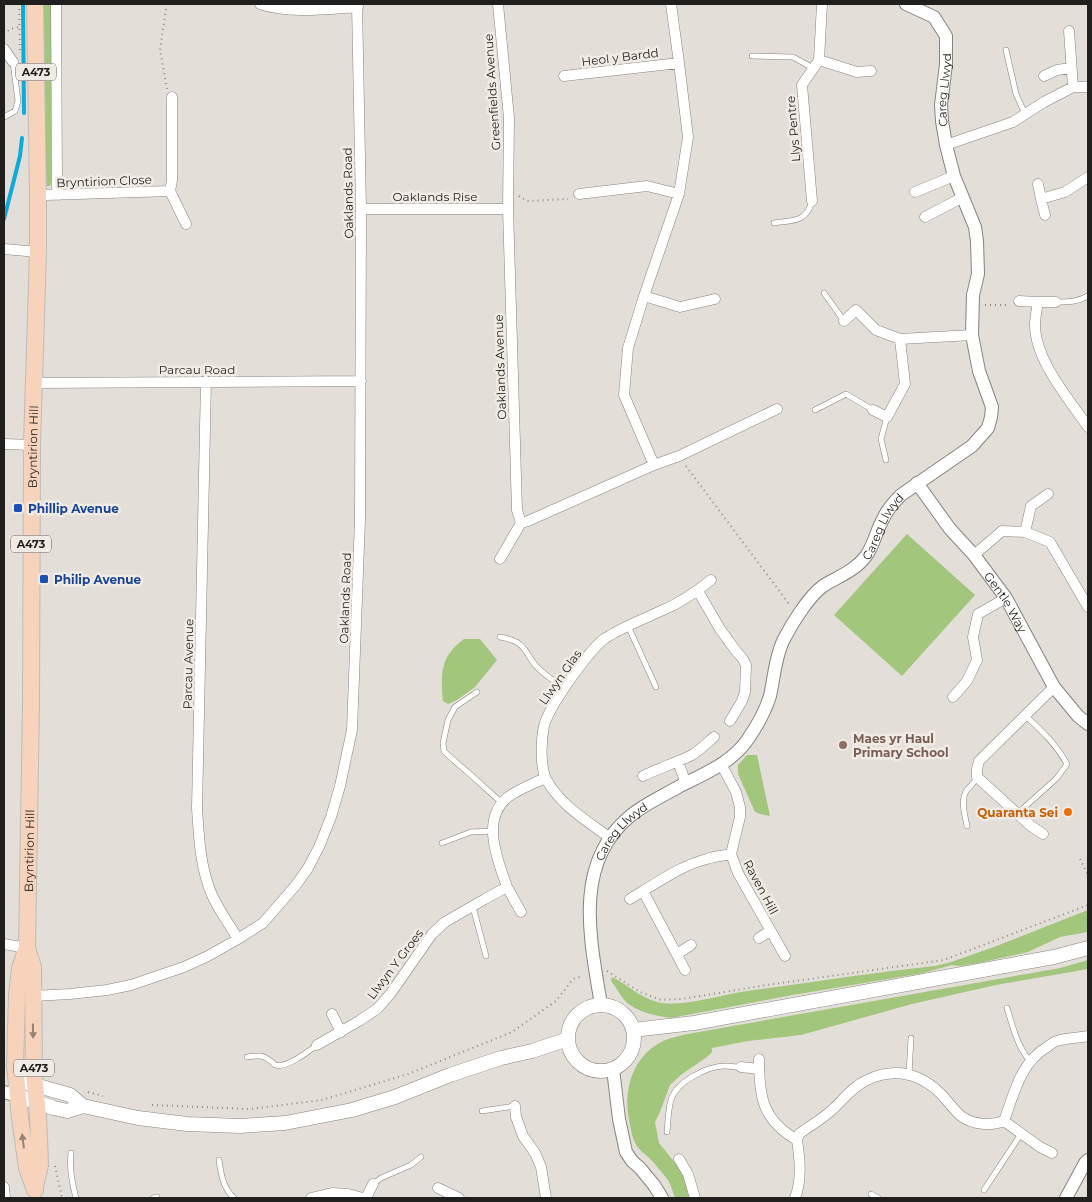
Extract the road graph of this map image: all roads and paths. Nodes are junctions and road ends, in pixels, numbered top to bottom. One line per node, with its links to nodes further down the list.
1 (19, 4): 11 (path)
2 (35, 4): 39 (main road, Bryntirion Hill / A473)
3 (56, 4): 38 (street)
4 (166, 4): 26 (path)
5 (260, 4): 10 (street)
6 (498, 4): 35 (street, Greenfields Avenue)
7 (671, 4): 18 (street, Heol y Bardd)
8 (822, 4): 19 (street, Llys Pentre)
9 (906, 4): 29 (street, Careg Llwyd)
10 (357, 5): 43 (street, Oaklands Road)
11 (19, 27): 13 (path); 17 (path)
12 (1069, 31): 20 (street)
13 (4, 34)
14 (4, 49): 17 (street)
15 (1006, 50): 27 (lane)
16 (752, 56): 19 (lane)
17 (16, 59): 28 (lane)
18 (679, 63): 22 (street, Heol y Bardd); 37 (street, Heol y Bardd)
19 (816, 64): 21 (street); 42 (street, Llys Pentre)
20 (1071, 68): 23 (street); 25 (street)
21 (871, 71)
22 (564, 76)
23 (1044, 76)
24 (1088, 87): 25 (street)
25 (1073, 88): 27 (street)
26 (172, 97): 33 (street, Bryntirion Close)
27 (1025, 114): 29 (street)
28 (4, 117)
29 (946, 145): 30 (street, Careg Llwyd)
30 (954, 176): 34 (street); 40 (street, Careg Llwyd)
31 (1088, 177): 41 (street)
32 (1038, 184): 41 (street)
33 (170, 192): 38 (street, Bryntirion Close); 48 (street, Bryntirion Close)
34 (915, 192)
35 (508, 194): 36 (path); 44 (street, Greenfields Avenue)
36 (579, 194): 37 (street)
37 (679, 194): 52 (street, Heol y Bardd)
38 (59, 195): 39 (street, Bryntirion Close)
39 (38, 196): 50 (main road, Bryntirion Hill / A473)
40 (963, 197): 46 (street); 60 (street, Careg Llwyd)
41 (1041, 199): 45 (street)
42 (812, 201): 47 (lane)
43 (361, 209): 44 (street, Oaklands Rise); 63 (street, Oaklands Road)
44 (508, 209): 77 (street, Oaklands Avenue)
45 (1044, 215)
46 (924, 217)
47 (774, 223)
48 (186, 224)
49 (4, 249): 50 (street)
50 (38, 252): 64 (main road, Bryntirion Hill / A473)
51 (824, 293): 59 (lane)
52 (644, 296): 54 (street); 74 (street, Heol y Bardd)
53 (1088, 296): 57 (lane)
54 (716, 299)
55 (1019, 301): 56 (street); 58 (path)
56 (1038, 302): 57 (street); 69 (street)
57 (1056, 302)
58 (980, 306)
59 (844, 321): 61 (street)
60 (972, 334): 61 (street); 75 (street, Careg Llwyd)
61 (900, 338): 68 (street)
62 (206, 381): 63 (street, Parcau Road); 64 (street, Parcau Road); 121 (street, Parcau Avenue)
63 (361, 381): 121 (street, Oaklands Road)
64 (34, 383): 71 (main road, Bryntirion Hill / A473)
65 (777, 409): 72 (street)
66 (815, 410): 67 (lane)
67 (873, 410): 68 (street)
68 (887, 416): 73 (lane)
69 (1088, 426)
70 (4, 444): 71 (street)
71 (32, 445): 124 (main road, Bryntirion Hill / A473)
72 (679, 456): 74 (street); 85 (path)
73 (886, 460)
74 (654, 465): 77 (street)
75 (917, 483): 79 (street, Gentle Way); 85 (street, Careg Llwyd)
76 (1048, 494): 78 (street)
77 (521, 523): 80 (street)
78 (1025, 532): 79 (street); 84 (street)
79 (974, 555): 83 (street, Gentle Way)
80 (500, 559)
81 (711, 580): 82 (street, Llwyn Glas)
82 (698, 591): 86 (street, Llwyn Glas); 94 (street)
83 (1006, 598): 90 (street, Gentle Way); 92 (street)
84 (1088, 607)
85 (798, 616): 98 (street, Careg Llwyd)
86 (628, 626): 88 (lane); 89 (street, Llwyn Glas)
87 (500, 637): 89 (lane)
88 (656, 687)
89 (565, 688): 101 (street, Llwyn Glas)
90 (1054, 688): 93 (street); 95 (street, Gentle Way)
91 (477, 692): 103 (lane)
92 (952, 698)
93 (1026, 716): 100 (street); 104 (lane)
94 (730, 721)
95 (1088, 724)
96 (714, 737): 97 (street)
97 (678, 762): 99 (street); 102 (street)
98 (721, 764): 102 (street, Careg Llwyd); 110 (street, Raven Hill)
99 (643, 776)
100 (977, 777): 104 (street); 105 (lane)
101 (546, 778): 103 (street); 108 (street, Llwyn Glas)
102 (686, 783): 108 (street, Careg Llwyd)
103 (502, 803): 106 (street)
104 (1018, 813): 107 (street)
105 (967, 826)
106 (493, 831): 109 (lane); 113 (street)
107 (1043, 834)
108 (610, 838): 130 (street, Careg Llwyd)
109 (442, 843)
110 (730, 854): 114 (street, Raven Hill); 119 (street, Raven Hill)
111 (1080, 859): 112 (path)
112 (1088, 876)
113 (507, 887): 117 (street, Llwyn Y Groes); 118 (street)
114 (643, 891): 115 (street, Raven Hill); 126 (street)
115 (630, 899)
116 (1088, 905): 130 (path)
117 (472, 906): 127 (lane); 136 (street, Llwyn Y Groes)
118 (520, 912)
119 (770, 931): 120 (street, Raven Hill); 128 (street, Raven Hill)
120 (759, 938)
121 (238, 939): 131 (street, Oaklands Road)
122 (4, 944): 124 (street)
123 (691, 945): 126 (street)
124 (27, 948): 131 (main road, Bryntirion Hill / A473); 146 (main road, Bryntirion Hill / A473)
125 (1088, 948): 135 (main road)
126 (677, 954): 129 (street)
127 (486, 956)
128 (786, 956)
129 (685, 970)
130 (596, 972): 132 (street, Careg Llwyd); 152 (path)
131 (33, 996): 147 (main road, Bryntirion Hill / A473, one-way to 147)
132 (600, 1005): 135 (main road); 139 (main road)
133 (1008, 1008): 142 (lane)
134 (332, 1014): 136 (street)
135 (633, 1030): 144 (main road)
136 (341, 1032): 140 (street, Llwyn Y Groes)
137 (1088, 1036): 142 (street)
138 (911, 1038): 145 (lane)
139 (568, 1039): 144 (main road); 153 (main road)
140 (317, 1045): 141 (lane, Llwyn Y Groes)
141 (247, 1058)
142 (1030, 1062): 156 (street)
143 (741, 1067): 157 (lane); 159 (street)
144 (612, 1069): 181 (street)
145 (909, 1074): 156 (street); 159 (street)
146 (10, 1078): 147 (main road); 149 (main road, A473)
147 (35, 1085): 151 (main road, Bryntirion Hill / A473); 153 (main road)
148 (89, 1092): 150 (path)
149 (11, 1094): 151 (main road); 171 (main road, A473, one-way to 149)
150 (106, 1097)
151 (37, 1103): 153 (main road); 171 (main road, Bryntirion Hill / A473)
152 (150, 1105)
153 (83, 1106)
154 (515, 1106): 155 (lane); 180 (street)
155 (482, 1111)
156 (1004, 1121): 158 (street)
157 (667, 1132)
158 (1021, 1134): 161 (street); 170 (lane)
159 (797, 1140): 183 (street)
160 (71, 1153): 175 (lane)
161 (1052, 1153)
162 (421, 1157): 167 (lane)
163 (53, 1158): 174 (path)
164 (678, 1159): 182 (street)
165 (219, 1160): 176 (lane)
166 (1087, 1162): 185 (street)
167 (373, 1184): 178 (street)
168 (4, 1187): 173 (street)
169 (438, 1188): 179 (street)
170 (984, 1190)
171 (36, 1193)
172 (871, 1194): 184 (lane)
173 (5, 1198)
174 (62, 1198)
175 (76, 1198)
176 (234, 1198)
177 (311, 1198): 178 (street)
178 (364, 1198)
179 (458, 1198)
180 (546, 1198)
181 (662, 1198)
182 (695, 1198)
183 (795, 1198)
184 (878, 1198)
185 (1066, 1198)

